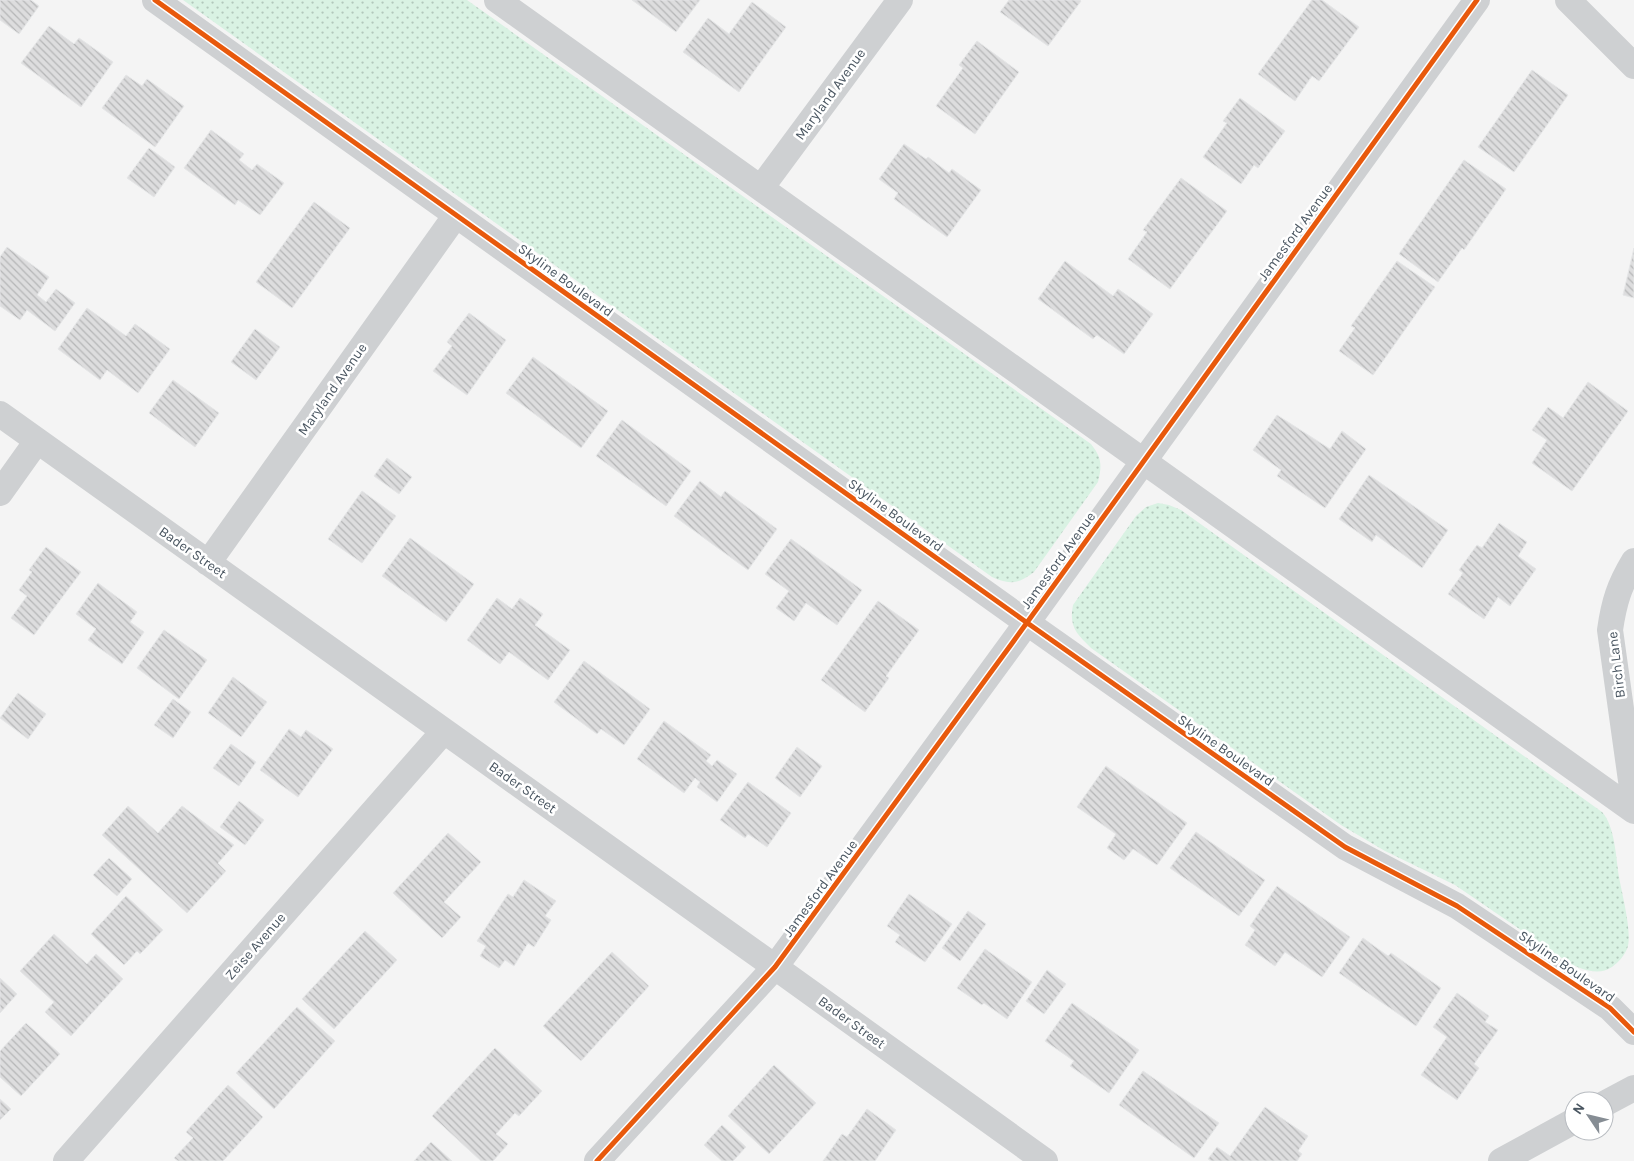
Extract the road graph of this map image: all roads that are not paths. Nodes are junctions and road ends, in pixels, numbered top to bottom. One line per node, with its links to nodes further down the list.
1 (155, 0): 8 (street, Skyline Boulevard)
2 (497, 0): 7 (street)
3 (900, 0): 7 (street, Maryland Avenue)
4 (1477, 0): 11 (street, Jamesford Avenue)
5 (1568, 0): 6 (street)
6 (1634, 66)
7 (762, 188): 11 (street)
8 (456, 215): 14 (street, Maryland Avenue); 15 (street, Skyline Boulevard)
9 (0, 414): 10 (street, Bader Street)
10 (37, 441): 12 (street); 14 (street, Bader Street)
11 (1144, 460): 15 (street, Jamesford Avenue); 18 (street)
12 (0, 493)
13 (1634, 561): 17 (street, Birch Lane)
14 (208, 563): 16 (street, Bader Street)
15 (1026, 622): 19 (street, Jamesford Avenue); 20 (street, Skyline Boulevard)
16 (444, 731): 19 (street, Bader Street); 24 (street, Zeise Avenue)
17 (1634, 802)
18 (1634, 811)
19 (775, 967): 25 (street, Jamesford Avenue); 26 (street, Bader Street)
20 (1634, 1032)
21 (1634, 1088): 22 (street)
22 (1614, 1099)
23 (1564, 1126): 27 (street)
24 (66, 1161)
25 (597, 1161)
26 (1045, 1161)
27 (1501, 1161)

